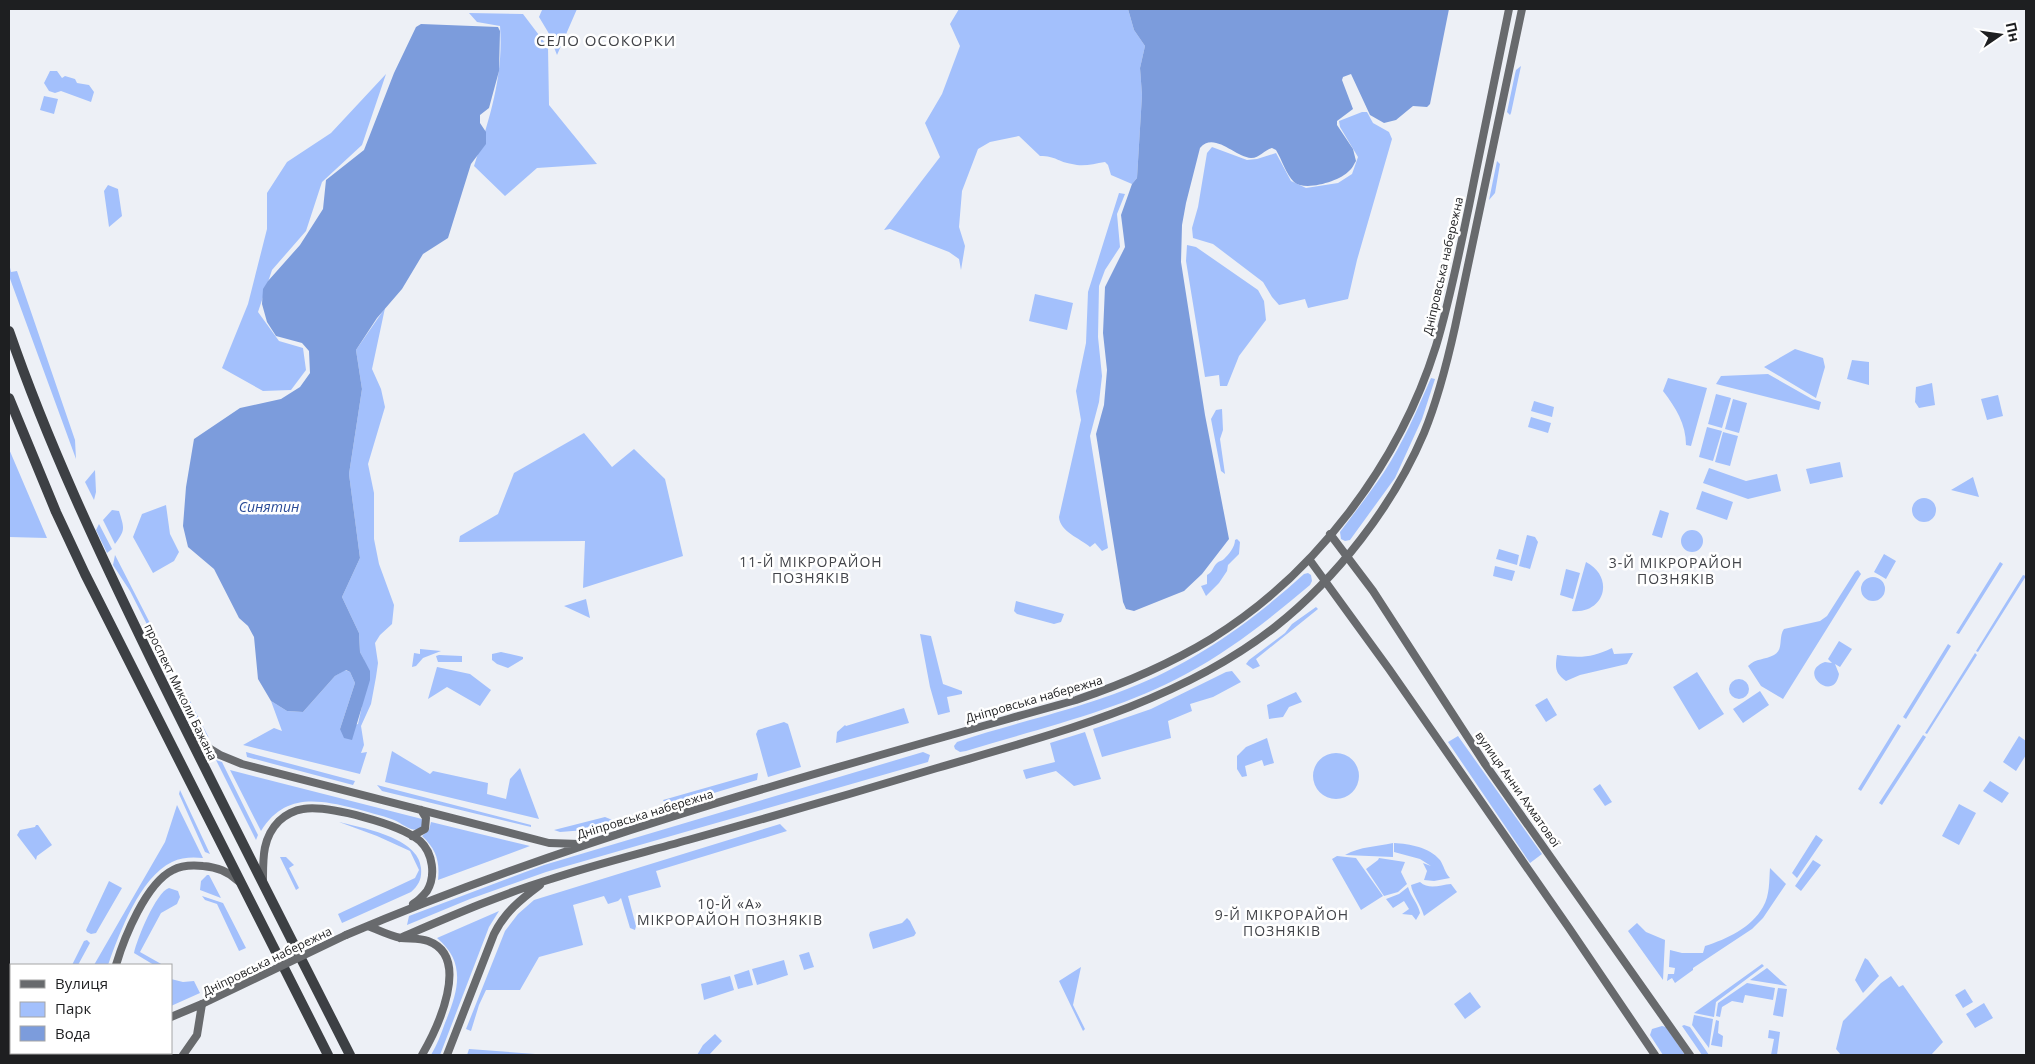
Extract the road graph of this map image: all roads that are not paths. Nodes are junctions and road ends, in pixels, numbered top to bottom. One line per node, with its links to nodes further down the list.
1 (1509, 9): 5 (main road, Дніпровська набережна)
2 (1522, 9): 6 (main road, Дніпровська набережна)
3 (9, 331): 9 (highway, проспект Миколи Бажана)
4 (9, 398): 15 (highway)
5 (1330, 534): 6 (main road, вулиця Анни Ахматової); 7 (main road, Дніпровська набережна)
6 (1348, 556): 8 (main road, Дніпровська набережна); 28 (main road, вулиця Анни Ахматової)
7 (1309, 559): 8 (main road); 12 (main road, Дніпровська набережна)
8 (1325, 581): 13 (main road, Дніпровська набережна); 27 (main road)
9 (188, 736): 10 (main road); 14 (highway, проспект Миколи Бажана)
10 (421, 810): 11 (main road); 12 (main road)
11 (412, 836): 14 (main road); 16 (main road)
12 (587, 844): 16 (main road, Дніпровська набережна)
13 (549, 879): 18 (main road, Дніпровська набережна); 26 (main road)
14 (263, 884): 24 (highway, проспект Миколи Бажана)
15 (243, 886): 19 (main road); 23 (highway)
16 (405, 910): 17 (main road, Дніпровська набережна)
17 (368, 926): 18 (main road); 20 (main road, Дніпровська набережна, bridge)
18 (400, 938): 25 (main road)
19 (116, 964)
20 (202, 1004): 21 (main road, Дніпровська набережна); 22 (main road)
21 (172, 1017)
22 (183, 1055)
23 (328, 1055)
24 (350, 1055)
25 (422, 1055)
26 (447, 1055)
27 (1655, 1055)
28 (1690, 1055)

